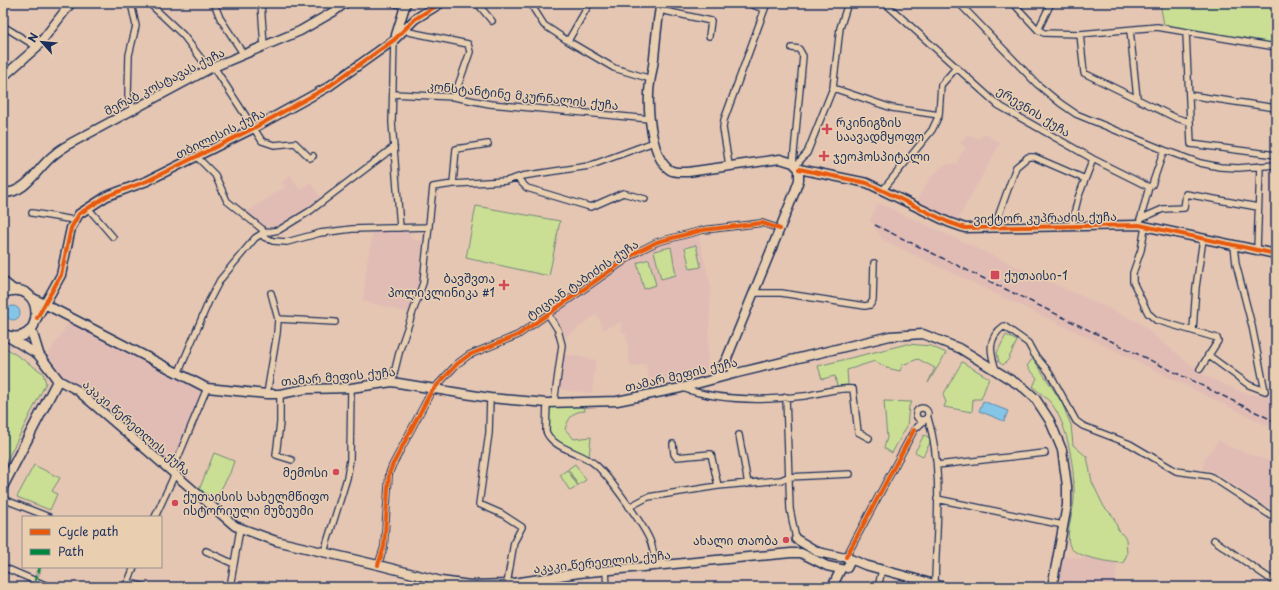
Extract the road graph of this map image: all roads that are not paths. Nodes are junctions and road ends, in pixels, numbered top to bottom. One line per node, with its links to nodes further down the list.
1 (71, 3): 33 (main road)
2 (131, 3): 47 (street)
3 (149, 3): 37 (street)
4 (214, 3): 36 (street)
5 (261, 3): 32 (street)
6 (345, 3): 32 (main road, მერაბ კოსტავას ქუჩა)
7 (394, 3): 18 (street)
8 (441, 3): 24 (main road)
9 (477, 3): 22 (street)
10 (530, 3): 31 (street)
11 (748, 3): 21 (street)
12 (767, 3): 21 (street)
13 (848, 3): 41 (street)
14 (884, 3): 38 (street, ერევნის ქუჩა)
15 (960, 3): 55 (street)
16 (1013, 3): 25 (street)
17 (1051, 3): 25 (street)
18 (405, 5): 24 (main road)
19 (588, 6): 31 (street)
20 (660, 7): 29 (street); 40 (main road)
21 (764, 9): 60 (street)
22 (492, 21)
23 (3, 26): 33 (street)
24 (402, 26): 30 (main road); 44 (street)
25 (1038, 30): 28 (street)
26 (1130, 30): 27 (street); 28 (street); 45 (street)
27 (1186, 32): 34 (street); 43 (street)
28 (1080, 34): 45 (street)
29 (708, 36)
30 (394, 40): 42 (street); 51 (main road, თბილისის ქუჩა)
31 (568, 41): 40 (street)
32 (264, 46): 36 (main road, მერაბ კოსტავას ქუჩა)
33 (37, 47): 39 (main road)
34 (1276, 47)
35 (792, 48): 62 (street)
36 (244, 55): 37 (main road, მერაბ კოსტავას ქუჩა)
37 (212, 68): 47 (main road, მერაბ კოსტავას ქუჩა); 51 (street)
38 (956, 68): 48 (street); 59 (street, ერევნის ქუჩა)
39 (3, 76)
40 (651, 79): 49 (main road)
41 (833, 88): 48 (street); 62 (street)
42 (394, 94): 44 (street, კონსტანტინე მკურნალის ქუჩა); 54 (street)
43 (1189, 95): 46 (street); 50 (street)
44 (454, 97): 49 (street, კონსტანტინე მკურნალის ქუჩა)
45 (1137, 98): 50 (street)
46 (1276, 108)
47 (133, 110): 69 (main road, მერაბ კოსტავას ქუჩა)
48 (939, 115): 68 (street)
49 (650, 119): 52 (main road)
50 (1190, 122): 56 (street)
51 (252, 129): 57 (main road, თბილისის ქუჩა); 58 (street)
52 (654, 142): 60 (main road, ვიქტორ კუპრაძის ქუჩა); 64 (street)
53 (488, 144): 66 (street)
54 (394, 148): 78 (street); 81 (street)
55 (1164, 150): 63 (street); 67 (street)
56 (1276, 155)
57 (196, 156): 71 (main road, თბილისის ქუჩა); 81 (street)
58 (313, 156)
59 (1093, 159): 65 (street); 67 (street, ერევნის ქუჩა)
60 (729, 165): 62 (main road, ვიქტორ კუპრაძის ქუჩა)
61 (1276, 165): 63 (street)
62 (796, 166): 68 (main road, ვიქტორ კუპრაძის ქუჩა); 80 (main road)
63 (1260, 166): 72 (street)
64 (517, 178): 66 (street); 70 (street)
65 (1085, 179): 77 (street); 79 (street)
66 (453, 184): 76 (street)
67 (1149, 188): 75 (street)
68 (882, 192): 79 (main road, ვიქტორ კუპრაძის ქუჩა)
69 (3, 193)
70 (645, 199)
71 (88, 208): 74 (main road, თბილისის ქუჩა); 82 (street)
72 (1258, 208): 75 (street); 85 (street)
73 (32, 213): 74 (street)
74 (74, 220): 94 (main road)
75 (1141, 224): 77 (main road, ვიქტორ კუპრაძის ქუჩა); 83 (main road, ვიქტორ კუპრაძის ქუჩა); 100 (street)
76 (429, 227): 78 (street); 111 (street)
77 (1071, 227): 79 (main road, ვიქტორ კუპრაძის ქუჩა)
78 (400, 228): 81 (street)
79 (994, 228)
80 (780, 229): 92 (main road); 95 (street, ტიციან ტაბიძის ქუჩა)
81 (263, 233): 108 (street)
82 (113, 238)
83 (1203, 239): 84 (main road, ვიქტორ კუპრაძის ქუჩა); 100 (street)
84 (1234, 246): 85 (main road, ვიქტორ კუპრაძის ქუჩა); 103 (street)
85 (1257, 250): 86 (main road, ვიქტორ კუპრაძის ქუჩა)
86 (1276, 254)
87 (874, 263): 92 (street)
88 (3, 281): 89 (main road)
89 (14, 290): 90 (main road); 93 (main road)
90 (3, 293)
91 (270, 293): 97 (street)
92 (755, 293): 104 (main road)
93 (29, 296): 94 (main road, თამარ მეფის ქუჩა); 96 (main road)
94 (46, 304): 96 (main road); 108 (main road, თამარ მეფის ქუჩა)
95 (548, 314): 115 (street, ტიციან ტაბიძის ქუჩა); 120 (street)
96 (37, 318): 99 (main road)
97 (278, 319): 98 (street); 116 (street)
98 (335, 322)
99 (31, 329): 101 (main road); 102 (main road)
100 (1193, 330): 103 (street)
101 (5, 335): 102 (main road)
102 (39, 355): 110 (main road)
103 (1208, 355): 105 (street)
104 (727, 358): 107 (main road); 109 (main road)
105 (1200, 369)
106 (996, 370): 107 (main road, თამარ მეფის ქუჩა); 141 (street); 142 (main road, თამარ მეფის ქუჩა)
107 (737, 373): 109 (main road, თამარ მეფის ქუჩა)
108 (178, 374): 112 (main road, თამარ მეფის ქუჩა)
109 (715, 378): 114 (main road, თამარ მეფის ქუჩა)
110 (58, 380): 131 (main road, აკაკი წერეთლის ქუჩა); 134 (main road)
111 (392, 382): 113 (main road, თამარ მეფის ქუჩა); 115 (main road, თამარ მეფის ქუჩა)
112 (207, 388): 116 (main road, თამარ მეფის ქუჩა); 131 (street)
113 (351, 388): 117 (main road, თამარ მეფის ქუჩა); 146 (street)
114 (681, 388): 118 (street); 120 (main road, თამარ მეფის ქუჩა)
115 (435, 389): 119 (main road, თამარ მეფის ქუჩა); 151 (street, ტიციან ტაბიძის ქუჩა)
116 (267, 394): 117 (main road, თამარ მეფის ქუჩა)
117 (280, 394): 128 (street)
118 (786, 397): 125 (street); 132 (street)
119 (490, 398): 120 (main road, თამარ მეფის ქუჩა); 162 (street)
120 (551, 403): 138 (street)
121 (916, 415): 122 (street); 122 (street); 123 (street)
122 (927, 418): 123 (street); 129 (street)
123 (914, 430): 148 (street)
124 (739, 435): 133 (street)
125 (869, 438)
126 (673, 444): 135 (street)
127 (1045, 453): 129 (street)
128 (292, 460)
129 (936, 465): 137 (street)
130 (850, 474): 132 (street)
131 (174, 476): 140 (street); 143 (main road, აკაკი წერეთლის ქუჩა)
132 (788, 477): 133 (street); 144 (street)
133 (748, 484): 135 (street)
134 (3, 486)
135 (718, 486): 138 (street)
136 (3, 499): 139 (street)
137 (937, 500): 142 (street); 160 (street)
138 (629, 506): 154 (street)
139 (46, 516)
140 (155, 516)
141 (1276, 519)
142 (1063, 525): 171 (main road, თამარ მეფის ქუჩა)
143 (240, 529): 146 (main road, აკაკი წერეთლის ქუჩა); 150 (street)
144 (796, 539): 147 (main road); 148 (main road)
145 (1214, 540): 161 (street)
146 (324, 552): 151 (main road, აკაკი წერეთლის ქუჩა)
147 (801, 553): 154 (main road, აკაკი წერეთლის ქუჩა); 156 (main road)
148 (845, 557): 152 (main road); 156 (main road); 156 (main road)
149 (225, 560): 150 (street)
150 (234, 564): 166 (street)
151 (378, 565): 162 (main road, აკაკი წერეთლის ქუჩა)
152 (865, 566): 156 (main road); 157 (main road)
153 (3, 567): 163 (street)
154 (657, 567): 158 (main road, აკაკი წერეთლის ქუჩა)
155 (134, 568): 159 (street)
156 (842, 568): 168 (main road)
157 (882, 570): 160 (main road); 169 (street)
158 (606, 571): 162 (main road, აკაკი წერეთლის ქუჩა); 167 (street)
159 (128, 582): 164 (street); 165 (street)
160 (935, 583): 170 (main road)
161 (1276, 583)
162 (507, 584)
163 (50, 587)
164 (123, 587)
165 (145, 587)
166 (230, 587)
167 (607, 587)
168 (832, 587)
169 (878, 587)
170 (945, 587)
171 (1052, 587)

